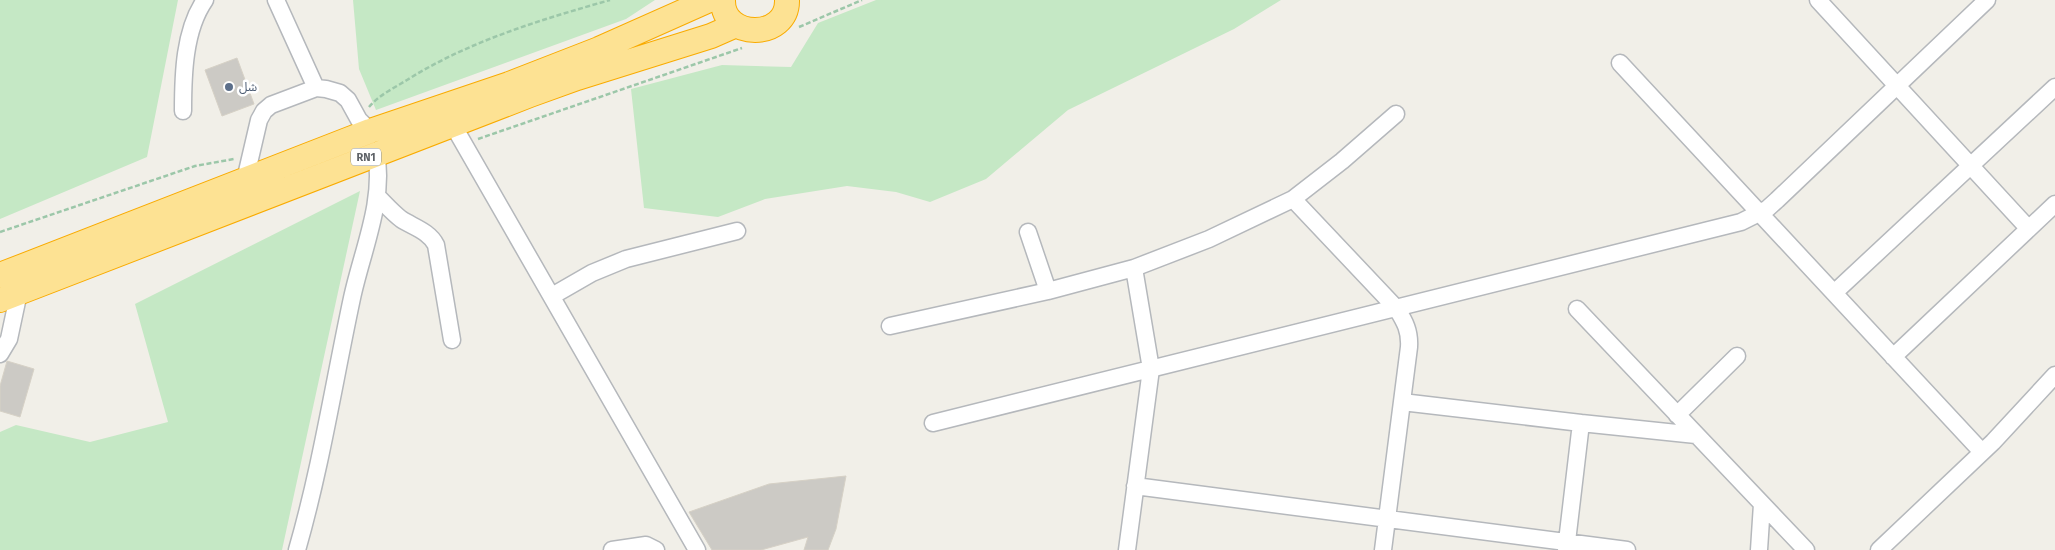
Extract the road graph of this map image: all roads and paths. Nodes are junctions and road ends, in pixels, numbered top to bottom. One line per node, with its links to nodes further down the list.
1 (205, 0): 17 (street)
2 (276, 0): 16 (street)
3 (610, 0): 20 (path)
4 (709, 0): 20 (highway, RN1)
5 (723, 0): 10 (highway)
6 (862, 0): 11 (path)
7 (1818, 0): 14 (street)
8 (1987, 0): 14 (street)
9 (790, 1): 10 (highway)
10 (736, 25): 19 (highway, RN1)
11 (792, 30)
12 (747, 47): 19 (path)
13 (1620, 63): 27 (street)
14 (1897, 86): 22 (street); 27 (street)
15 (2055, 87): 22 (street)
16 (316, 88): 20 (street); 21 (street)
17 (183, 111)
18 (1396, 114): 25 (street)
19 (458, 134): 20 (highway, RN1); 37 (street)
20 (368, 135): 23 (highway, RN1); 24 (street); 36 (highway, RN1)
21 (251, 156): 23 (street); 30 (path)
22 (1970, 166): 28 (street); 35 (street)
23 (245, 180): 33 (highway, RN1)
24 (378, 197): 42 (street); 58 (street)
25 (1293, 199): 32 (street); 39 (street)
26 (2055, 204): 28 (street)
27 (1760, 213): 35 (street); 39 (street)
28 (2028, 228): 45 (street)
29 (737, 231): 37 (street)
30 (0, 232)
31 (1028, 232): 34 (street)
32 (1134, 268): 34 (street); 46 (street)
33 (0, 275)
34 (1048, 291): 40 (street)
35 (1834, 293): 45 (street)
36 (10, 296): 41 (street)
37 (552, 296): 61 (street)
38 (1577, 308): 49 (street)
39 (1397, 309): 46 (street); 48 (street)
40 (890, 326)
41 (4, 340): 43 (street)
42 (452, 340)
43 (0, 354)
44 (1737, 356): 49 (street)
45 (1893, 357): 53 (street)
46 (1151, 369): 50 (street); 54 (street)
47 (2055, 375): 53 (street)
48 (1402, 402): 51 (street); 56 (street)
49 (1677, 414): 52 (street)
50 (933, 423)
51 (1581, 424): 52 (street); 57 (street)
52 (1696, 435): 55 (street)
53 (1982, 452): 67 (street)
54 (1135, 486): 56 (street); 62 (street)
55 (1762, 504): 65 (street); 66 (street)
56 (1387, 519): 57 (street); 63 (street)
57 (1567, 546): 64 (street)
58 (297, 550)
59 (612, 550): 60 (street)
60 (656, 550)
61 (697, 550)
62 (1126, 550)
63 (1384, 550)
64 (1627, 550)
65 (1759, 550)
66 (1806, 550)
67 (1880, 550)

